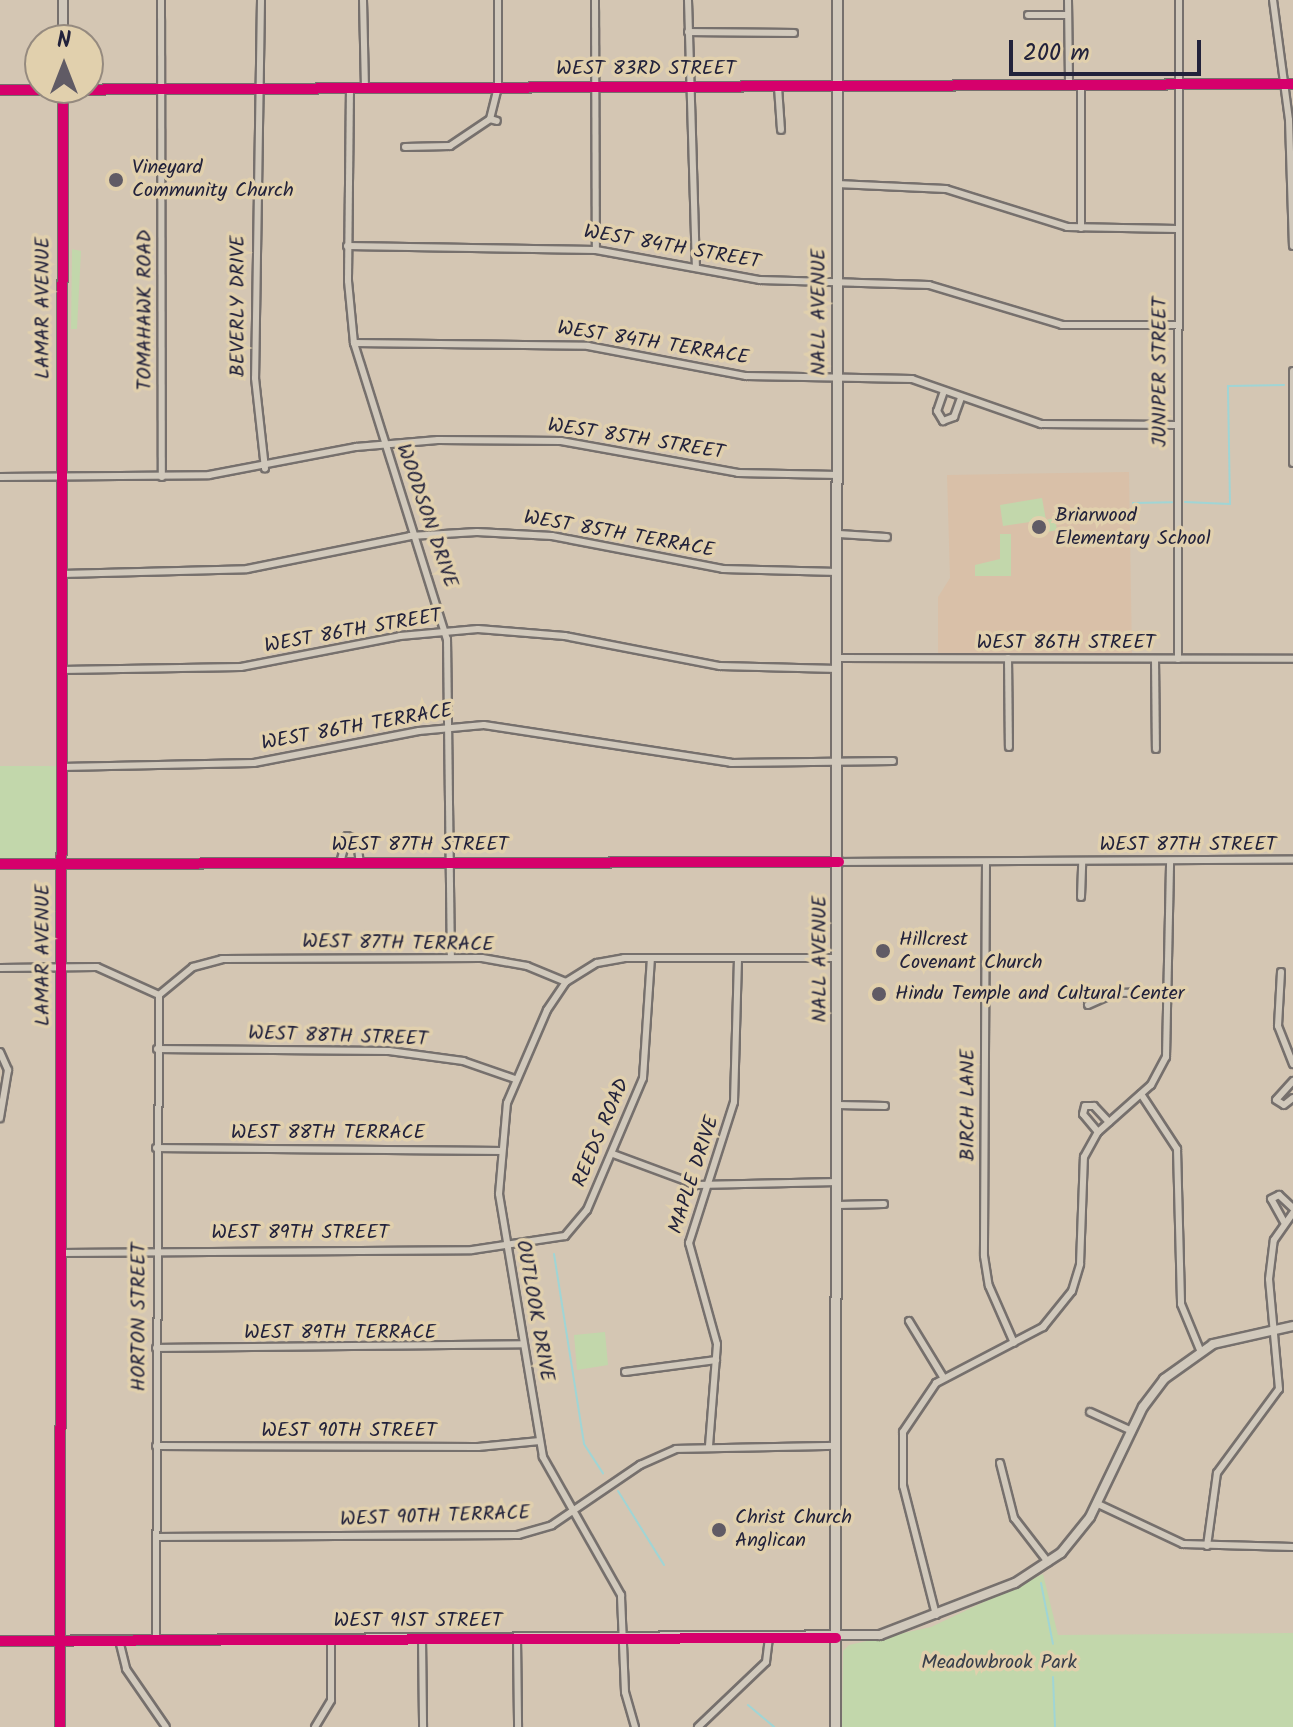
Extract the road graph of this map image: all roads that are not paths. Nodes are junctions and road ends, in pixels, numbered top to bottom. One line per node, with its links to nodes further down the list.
1 (63, 0): 14 (street)
2 (161, 0): 30 (street, TOMAHAWK ROAD)
3 (261, 0): 31 (street, BEVERLY DRIVE)
4 (363, 0): 27 (street)
5 (498, 0): 28 (street)
6 (595, 0): 22 (street)
7 (688, 0): 15 (street)
8 (837, 0): 25 (main road, NALL AVENUE)
9 (1068, 0): 13 (street)
10 (1179, 0): 19 (street, JUNIPER STREET)
11 (1273, 0): 17 (street)
12 (1028, 15): 13 (street)
13 (1068, 15): 20 (street)
14 (63, 24)
15 (688, 32): 16 (street); 23 (street)
16 (794, 33)
17 (1283, 84): 18 (street, WEST 83RD STREET); 19 (street, WEST 83RD STREET); 38 (street)
18 (1293, 84)
19 (1178, 85): 21 (street, WEST 83RD STREET); 40 (street, JUNIPER STREET)
20 (1069, 86): 21 (street, WEST 83RD STREET); 25 (street, WEST 83RD STREET)
21 (1081, 86): 39 (street)
22 (595, 87): 23 (street, WEST 83RD STREET); 28 (street, WEST 83RD STREET); 43 (street)
23 (689, 87): 24 (street, WEST 83RD STREET); 44 (street)
24 (778, 87): 25 (street, WEST 83RD STREET); 35 (street)
25 (837, 87): 37 (main road, NALL AVENUE)
26 (350, 88): 27 (street, WEST 83RD STREET); 31 (street, WEST 83RD STREET); 41 (street, WOODSON DRIVE)
27 (365, 88): 28 (street, WEST 83RD STREET)
28 (498, 88): 36 (street)
29 (104, 89): 30 (street, WEST 83RD STREET)
30 (162, 89): 31 (street, WEST 83RD STREET); 59 (street, TOMAHAWK ROAD)
31 (262, 89): 55 (street, BEVERLY DRIVE)
32 (0, 90): 33 (street, WEST 83RD STREET)
33 (24, 90)
34 (63, 104): 58 (street, LAMAR AVENUE)
35 (781, 130)
36 (405, 147)
37 (837, 184): 39 (street); 45 (main road, NALL AVENUE)
38 (1291, 204): 42 (street)
39 (1081, 228): 40 (street)
40 (1177, 229): 46 (street, JUNIPER STREET)
41 (347, 246): 43 (street, WEST 84TH STREET); 47 (street, WOODSON DRIVE)
42 (1293, 246)
43 (596, 250): 44 (street, WEST 84TH STREET)
44 (696, 268): 45 (street, WEST 84TH STREET)
45 (838, 281): 46 (street, WEST 84TH STREET); 49 (main road, NALL AVENUE)
46 (1177, 325): 52 (street, JUNIPER STREET)
47 (354, 343): 49 (street, WEST 84TH TERRACE); 53 (street, WOODSON DRIVE)
48 (1293, 371): 54 (street)
49 (838, 377): 50 (street, WEST 84TH TERRACE); 56 (main road, NALL AVENUE)
50 (944, 391): 51 (street, WEST 84TH TERRACE); 51 (street)
51 (961, 398): 52 (street, WEST 84TH TERRACE)
52 (1177, 425): 69 (street, JUNIPER STREET)
53 (384, 443): 55 (street, WEST 85TH STREET); 56 (street, WEST 85TH STREET); 61 (street, WOODSON DRIVE)
54 (1293, 463)
55 (265, 468): 59 (street, WEST 85TH STREET)
56 (838, 475): 60 (main road, NALL AVENUE)
57 (0, 477): 58 (street, WEST 85TH STREET)
58 (62, 477): 59 (street, WEST 85TH STREET); 64 (street, LAMAR AVENUE)
59 (162, 477)
60 (838, 534): 62 (street); 63 (main road, NALL AVENUE)
61 (418, 536): 63 (street, WEST 85TH TERRACE); 64 (street, WEST 85TH TERRACE); 65 (street, WOODSON DRIVE)
62 (887, 537)
63 (838, 572): 71 (main road, NALL AVENUE)
64 (62, 574): 72 (street, LAMAR AVENUE)
65 (445, 630): 71 (street, WEST 86TH STREET); 72 (street, WEST 86TH STREET); 73 (street, WOODSON DRIVE)
66 (1293, 649): 70 (street)
67 (1008, 658): 68 (street, WEST 86TH STREET); 71 (street, WEST 86TH STREET); 74 (street)
68 (1155, 659): 69 (street, WEST 86TH STREET); 75 (street)
69 (1178, 659): 70 (street, WEST 86TH STREET)
70 (1293, 659)
71 (838, 663): 77 (main road, NALL AVENUE)
72 (62, 670): 78 (street, LAMAR AVENUE)
73 (450, 727): 77 (street, WEST 86TH TERRACE); 78 (street, WEST 86TH TERRACE); 86 (street, WOODSON DRIVE)
74 (1009, 747)
75 (1156, 749)
76 (893, 761): 77 (street, WEST 86TH TERRACE)
77 (838, 763): 82 (main road, NALL AVENUE)
78 (62, 767): 88 (street, LAMAR AVENUE)
79 (1293, 860): 81 (street, WEST 87TH STREET)
80 (1082, 861): 81 (street, WEST 87TH STREET); 83 (street, WEST 87TH STREET); 89 (street, WEST 87TH STREET)
81 (1170, 861): 98 (street)
82 (839, 862): 83 (street, WEST 87TH STREET); 86 (street, WEST 87TH STREET); 93 (main road, NALL AVENUE)
83 (986, 862): 129 (street, BIRCH LANE)
84 (340, 863): 85 (street, WEST 87TH STREET); 85 (street, WEST 87TH STREET); 88 (street, WEST 87TH STREET)
85 (360, 863): 86 (street, WEST 87TH STREET)
86 (451, 863): 90 (street, WOODSON DRIVE)
87 (0, 864): 88 (street, WEST 87TH STREET)
88 (62, 864): 94 (street, LAMAR AVENUE)
89 (1081, 897)
90 (451, 958): 97 (street, WEST 87TH TERRACE); 99 (street, WEST 87TH TERRACE)
91 (651, 958): 92 (street); 97 (street); 115 (street, REEDS ROAD)
92 (738, 958): 93 (street); 117 (street, MAPLE DRIVE)
93 (839, 958): 108 (main road, NALL AVENUE)
94 (61, 966): 95 (street); 99 (street); 125 (street, LAMAR AVENUE)
95 (0, 968)
96 (1281, 972): 103 (street)
97 (566, 982): 104 (street, OUTLOOK DRIVE)
98 (1170, 992): 100 (street); 106 (street)
99 (159, 995): 101 (street, HORTON STREET)
100 (1088, 1005)
101 (157, 1049): 104 (street, WEST 88TH STREET); 113 (street, HORTON STREET)
102 (0, 1052): 110 (street)
103 (1293, 1064)
104 (515, 1079): 114 (street, OUTLOOK DRIVE)
105 (1293, 1081): 107 (street)
106 (1141, 1094): 111 (street); 132 (street)
107 (1293, 1098)
108 (838, 1105): 109 (street); 116 (main road, NALL AVENUE)
109 (885, 1106)
110 (0, 1118)
111 (1109, 1122): 112 (street); 112 (street)
112 (1098, 1132): 129 (street)
113 (156, 1148): 114 (street, WEST 88TH TERRACE); 123 (street, HORTON STREET)
114 (500, 1151): 124 (street, OUTLOOK DRIVE)
115 (613, 1154): 117 (street); 122 (street, REEDS ROAD)
116 (838, 1182): 117 (street); 119 (main road, NALL AVENUE)
117 (709, 1184): 133 (street, MAPLE DRIVE)
118 (884, 1204): 119 (street)
119 (838, 1205): 141 (main road, NALL AVENUE)
120 (1293, 1210): 121 (street); 121 (street)
121 (1284, 1222): 128 (street)
122 (538, 1243): 124 (street, WEST 89TH STREET)
123 (156, 1248): 124 (street, WEST 89TH STREET); 125 (street, WEST 89TH STREET); 131 (street, HORTON STREET)
124 (507, 1248): 130 (street, OUTLOOK DRIVE)
125 (61, 1253): 155 (street, LAMAR AVENUE)
126 (909, 1321): 135 (street)
127 (1293, 1326): 128 (street)
128 (1274, 1329): 132 (street); 146 (street)
129 (1014, 1343): 135 (street)
130 (523, 1344): 131 (street, WEST 89TH TERRACE); 138 (street, OUTLOOK DRIVE)
131 (156, 1348): 139 (street, HORTON STREET)
132 (1200, 1350): 137 (street, WEST 91ST STREET)
133 (716, 1360): 134 (street); 140 (street, MAPLE DRIVE)
134 (625, 1372)
135 (943, 1377): 149 (street)
136 (1090, 1412): 137 (street)
137 (1132, 1431): 143 (street, WEST 91ST STREET)
138 (540, 1441): 139 (street, WEST 90TH STREET); 144 (street, OUTLOOK DRIVE)
139 (156, 1446): 145 (street, HORTON STREET)
140 (709, 1446): 141 (street, WEST 90TH TERRACE); 144 (street, WEST 90TH TERRACE)
141 (836, 1446): 152 (main road, NALL AVENUE)
142 (1000, 1463): 148 (street)
143 (1098, 1504): 146 (street); 148 (street, WEST 91ST STREET)
144 (571, 1513): 145 (street, WEST 90TH TERRACE); 151 (street, OUTLOOK DRIVE)
145 (156, 1537): 157 (street, HORTON STREET)
146 (1207, 1546): 147 (street)
147 (1293, 1547)
148 (1049, 1562): 149 (street, WEST 91ST STREET)
149 (936, 1615): 152 (street, WEST 91ST STREET)
150 (769, 1637): 151 (street, WEST 91ST STREET); 152 (street, WEST 91ST STREET); 166 (street)
151 (625, 1638): 154 (street, WEST 91ST STREET); 165 (street, OUTLOOK DRIVE)
152 (836, 1638): 167 (main road, NALL AVENUE)
153 (422, 1639): 154 (street, WEST 91ST STREET); 158 (street, WEST 91ST STREET); 163 (street)
154 (517, 1639): 164 (street)
155 (61, 1640): 156 (street, WEST 91ST STREET); 159 (street, WEST 91ST STREET); 160 (street, LAMAR AVENUE)
156 (119, 1640): 157 (street, WEST 91ST STREET); 161 (street)
157 (156, 1640): 158 (street, WEST 91ST STREET)
158 (331, 1640): 162 (street)
159 (0, 1641)
160 (60, 1727)
161 (166, 1727)
162 (315, 1727)
163 (423, 1727)
164 (518, 1727)
165 (635, 1727)
166 (698, 1727)
167 (835, 1727)

